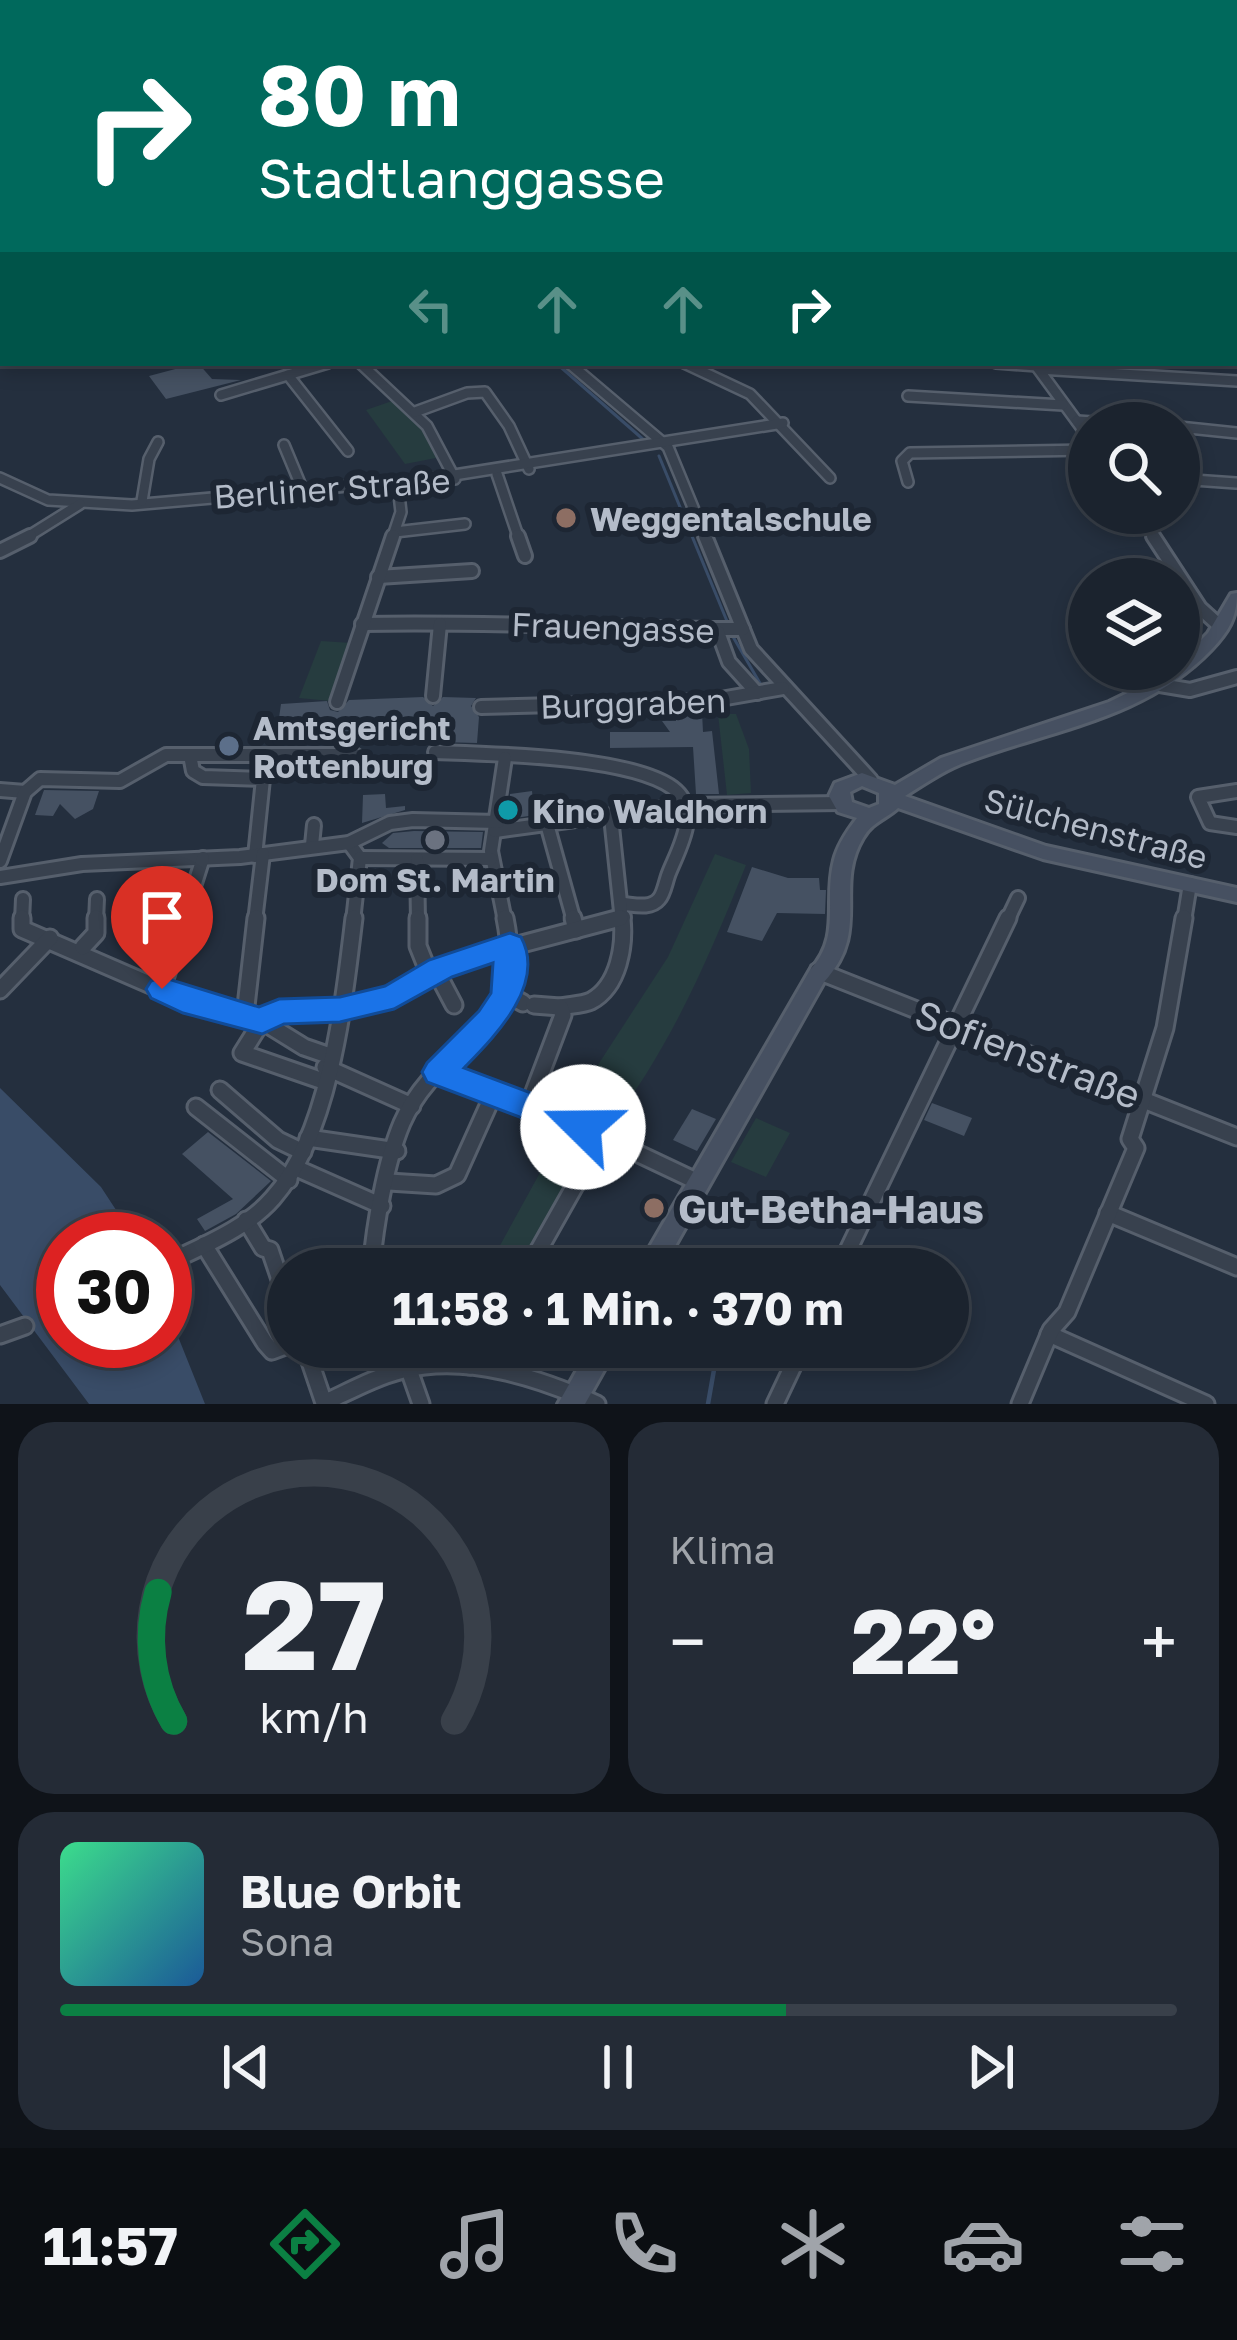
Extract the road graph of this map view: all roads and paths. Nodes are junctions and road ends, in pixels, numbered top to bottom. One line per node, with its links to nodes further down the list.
1 (318, 366): 6 (street)
2 (363, 366): 12 (street)
3 (576, 366): 18 (street)
4 (691, 366): 13 (street)
5 (1036, 366): 7 (street); 10 (street)
6 (288, 375): 8 (street); 20 (street)
7 (1237, 381)
8 (221, 394)
9 (908, 396): 10 (street)
10 (1064, 405): 11 (street)
11 (1068, 410)
12 (415, 412): 21 (street); 24 (street)
13 (783, 423): 18 (street, Berliner Straße); 23 (street)
14 (1200, 429): 15 (street)
15 (1237, 433)
16 (158, 442): 31 (street)
17 (284, 445): 30 (street)
18 (668, 447): 21 (street, Berliner Straße); 44 (street)
19 (1068, 450): 27 (street)
20 (348, 451)
21 (530, 469): 22 (street, Berliner Straße)
22 (497, 474): 24 (street, Berliner Straße); 37 (street)
23 (830, 478)
24 (455, 479): 29 (street, Berliner Straße)
25 (0, 480): 32 (street, Berliner Straße)
26 (1200, 480): 28 (street)
27 (908, 482)
28 (1235, 483)
29 (398, 486): 30 (street, Berliner Straße); 34 (street)
30 (304, 493): 31 (street, Berliner Straße)
31 (142, 502): 32 (street, Berliner Straße)
32 (80, 504): 36 (street)
33 (465, 524): 34 (street)
34 (395, 532): 39 (street)
35 (1152, 534): 43 (street)
36 (0, 550)
37 (525, 556)
38 (472, 571): 39 (street)
39 (378, 577): 41 (street)
40 (1237, 598): 43 (main road)
41 (362, 624): 42 (street, Frauengasse); 52 (street)
42 (440, 624): 44 (street, Frauengasse); 51 (street)
43 (1221, 627): 45 (main road)
44 (731, 631): 48 (street); 50 (street)
45 (1200, 650)
46 (1237, 676): 47 (street)
47 (1200, 687)
48 (784, 688): 50 (street, Burggraben); 61 (street)
49 (1149, 690): 61 (main road)
50 (757, 693): 53 (street, Burggraben)
51 (433, 696)
52 (337, 702)
53 (481, 707)
54 (435, 752): 57 (street)
55 (190, 755): 56 (street); 58 (street); 71 (street)
56 (356, 755)
57 (505, 758): 62 (street); 66 (street)
58 (29, 787): 59 (street); 68 (street)
59 (0, 790)
60 (1237, 791): 67 (street)
61 (865, 800): 62 (street); 78 (main road, Sülchenstraße); 88 (main road)
62 (686, 805): 63 (street); 83 (street)
63 (611, 817): 64 (street); 83 (street)
64 (547, 824): 66 (street); 84 (street)
65 (314, 825): 70 (street)
66 (494, 825): 69 (street); 75 (street)
67 (1237, 827)
68 (3, 843): 76 (street)
69 (349, 843): 70 (street); 73 (street)
70 (313, 845): 71 (street)
71 (259, 855): 72 (street); 96 (street)
72 (202, 858): 77 (street); 90 (street)
73 (365, 858): 74 (street); 95 (street)
74 (416, 859): 75 (street); 89 (street)
75 (491, 859): 86 (street)
76 (0, 862)
77 (0, 877)
78 (1190, 884): 79 (main road, Sülchenstraße); 103 (street)
79 (1237, 895)
80 (1018, 898): 98 (street)
81 (23, 899): 85 (street)
82 (97, 899): 87 (street)
83 (624, 911): 84 (street); 94 (street)
84 (576, 931): 86 (street)
85 (47, 937): 87 (street); 91 (street)
86 (510, 945): 89 (street); 92 (street)
87 (82, 947): 90 (street)
88 (819, 973): 98 (street, Sofienstraße); 112 (main road)
89 (433, 974): 93 (street); 95 (street)
90 (162, 989): 96 (street)
91 (0, 990)
92 (507, 994): 94 (street); 100 (street)
93 (454, 1005)
94 (560, 1007): 104 (street)
95 (340, 1009): 97 (street); 99 (street)
96 (245, 1015): 97 (street)
97 (262, 1021): 99 (street); 99 (street)
98 (957, 1027): 103 (street, Sofienstraße); 120 (street)
99 (327, 1065): 105 (street); 110 (street)
100 (439, 1072): 102 (street); 105 (street)
101 (220, 1090): 110 (street)
102 (493, 1095): 104 (street); 111 (street)
103 (1142, 1098): 108 (street, Sofienstraße); 114 (street)
104 (529, 1105): 107 (street)
105 (412, 1106): 109 (street)
106 (196, 1107): 110 (street)
107 (603, 1136): 112 (street); 118 (street)
108 (1237, 1137)
109 (397, 1151): 110 (street); 111 (street)
110 (299, 1160): 113 (street); 115 (street)
111 (389, 1182): 113 (street)
112 (698, 1182): 119 (main road)
113 (382, 1207): 117 (street)
114 (1108, 1214): 123 (street); 124 (street)
115 (246, 1220): 116 (street); 121 (street)
116 (204, 1245): 122 (street); 125 (street)
117 (373, 1248)
118 (541, 1248)
119 (661, 1248)
120 (849, 1248)
121 (267, 1249)
122 (192, 1251)
123 (1237, 1267)
124 (1049, 1334): 134 (street); 135 (street)
125 (267, 1345)
126 (312, 1368): 127 (street)
127 (411, 1368): 132 (street)
128 (476, 1368): 131 (street)
129 (595, 1368): 131 (main road)
130 (792, 1368): 133 (street)
131 (582, 1401)
132 (421, 1404)
133 (775, 1404)
134 (1020, 1404)
135 (1206, 1404)

